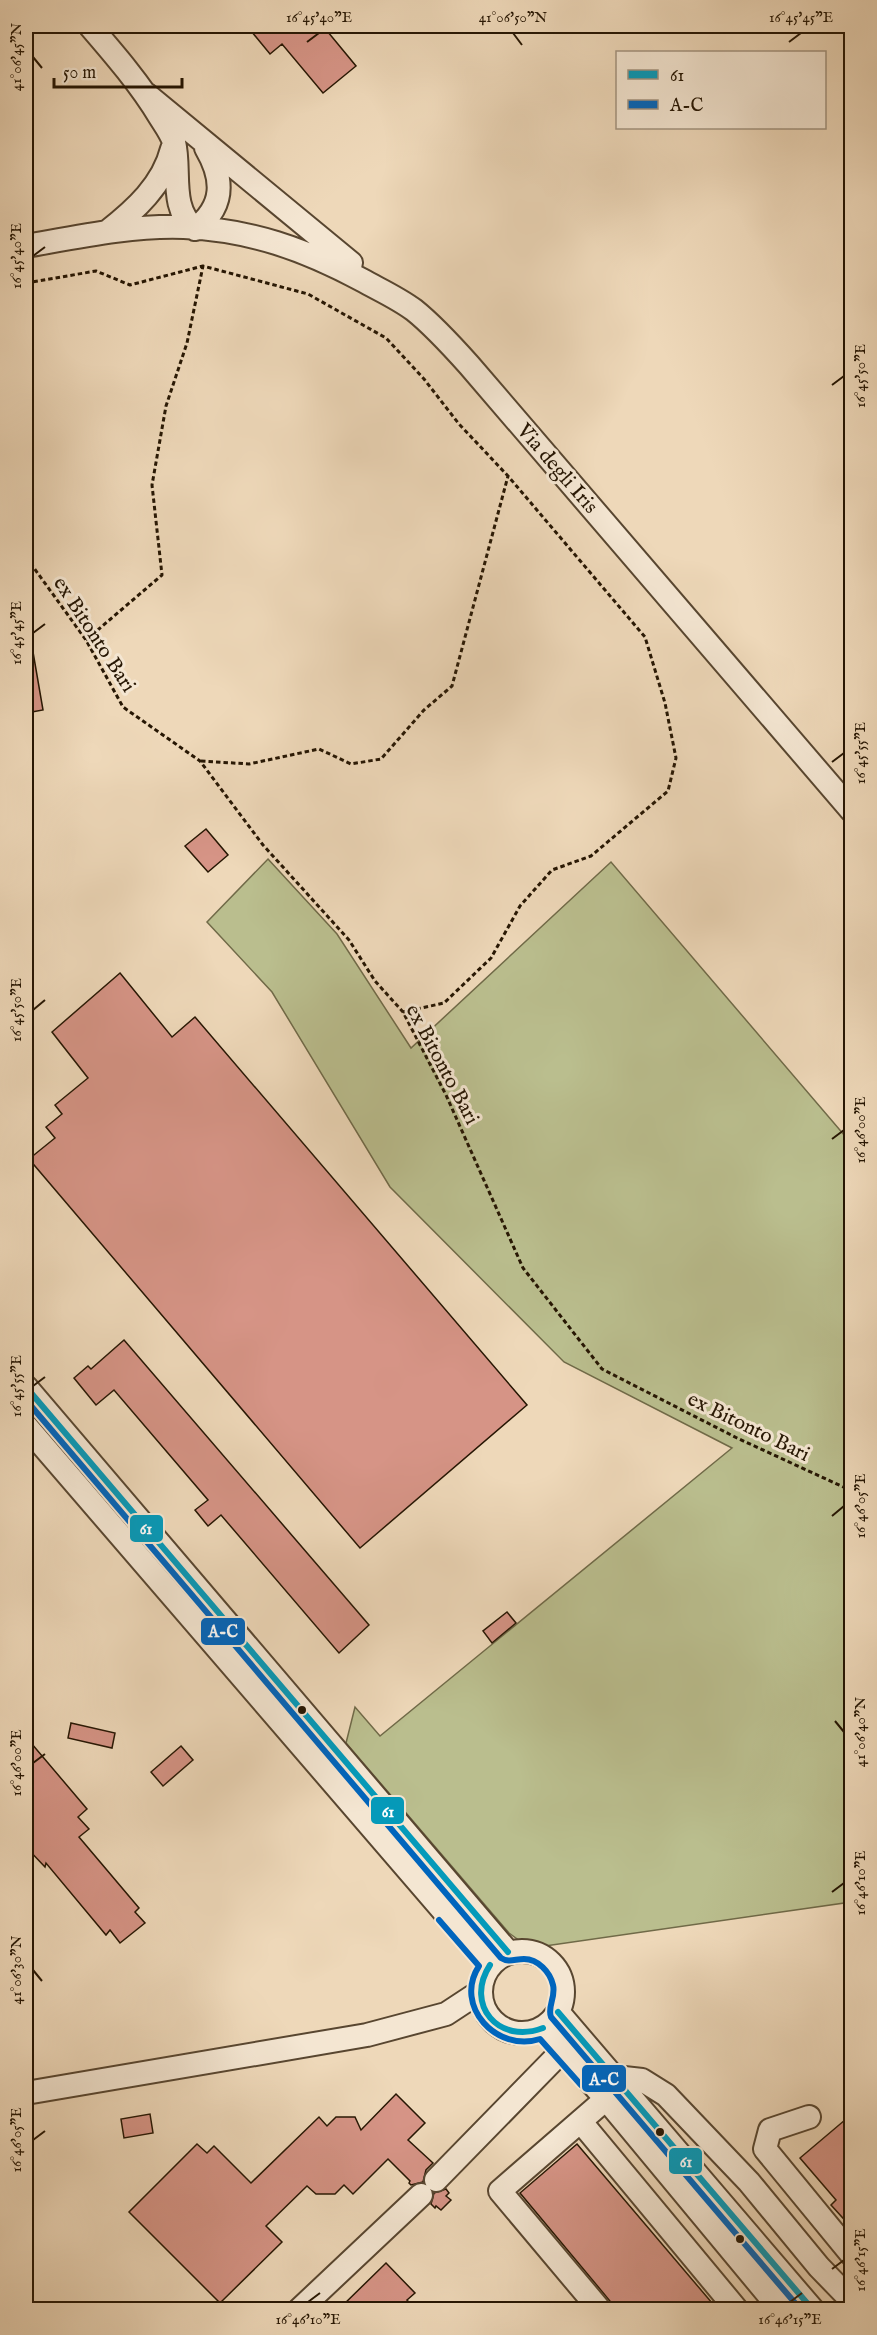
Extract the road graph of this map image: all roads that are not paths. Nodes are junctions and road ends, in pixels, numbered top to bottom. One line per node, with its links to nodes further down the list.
1 (90, 26): 2 (street)
2 (146, 94): 3 (street); 4 (street)
3 (174, 142): 5 (street); 6 (street)
4 (203, 143): 5 (street); 8 (street)
5 (195, 229): 6 (street, Via degli Iris); 8 (street, Via degli Iris)
6 (107, 232): 7 (street, Via degli Iris)
7 (26, 246)
8 (397, 298): 9 (street, Via degli Iris)
9 (852, 811)
10 (26, 1387): 12 (street)
11 (26, 1426): 12 (street)
12 (499, 1959): 13 (street); 14 (street)
13 (481, 1991): 15 (street); 16 (street)
14 (558, 2012): 17 (street); 19 (street)
15 (446, 2014): 16 (street); 20 (street)
16 (492, 2020): 17 (street)
17 (543, 2028): 18 (street)
18 (563, 2050): 21 (street); 27 (street)
19 (615, 2078): 25 (street); 31 (street)
20 (26, 2093)
21 (606, 2099): 23 (street); 30 (street)
22 (809, 2117): 24 (street)
23 (580, 2122): 28 (street); 29 (street)
24 (848, 2251): 25 (street)
25 (819, 2267): 26 (street)
26 (852, 2301)
27 (299, 2310)
28 (600, 2310)
29 (737, 2310)
30 (781, 2310)
31 (813, 2310)

